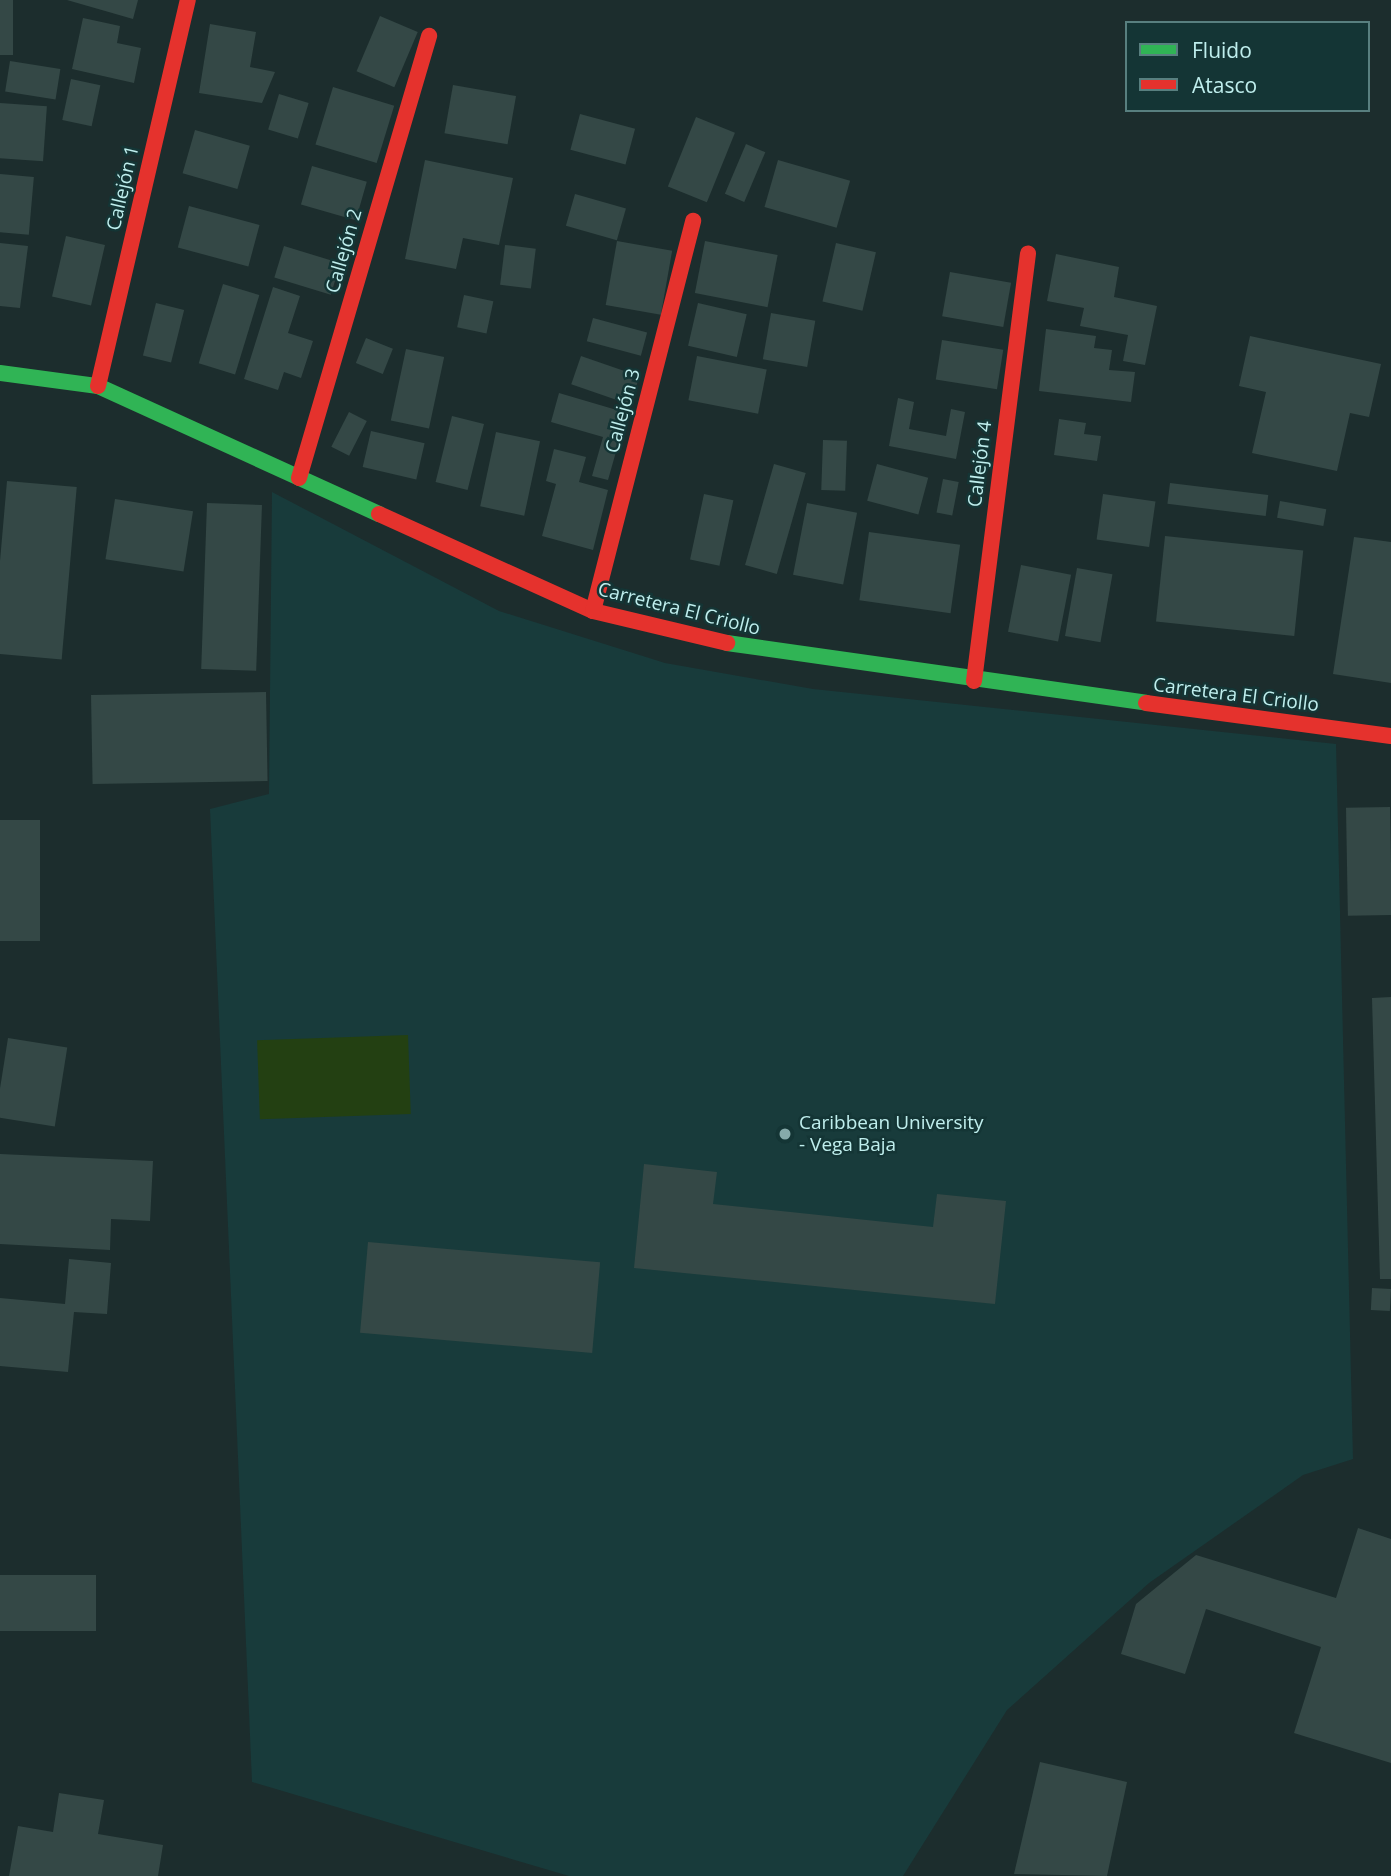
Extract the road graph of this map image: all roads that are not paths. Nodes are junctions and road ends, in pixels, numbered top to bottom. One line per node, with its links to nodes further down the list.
1 (188, 0): 6 (street, Callejón 1)
2 (429, 36): 7 (street, Callejón 2)
3 (693, 221): 8 (street, Callejón 3)
4 (1028, 253): 9 (street, Callejón 4)
5 (0, 373): 6 (street, Carretera El Criollo)
6 (98, 386): 7 (street, Carretera El Criollo)
7 (299, 478): 8 (street, Carretera El Criollo)
8 (593, 611): 9 (street, Carretera El Criollo)
9 (974, 681): 10 (street, Carretera El Criollo)
10 (1391, 736)

